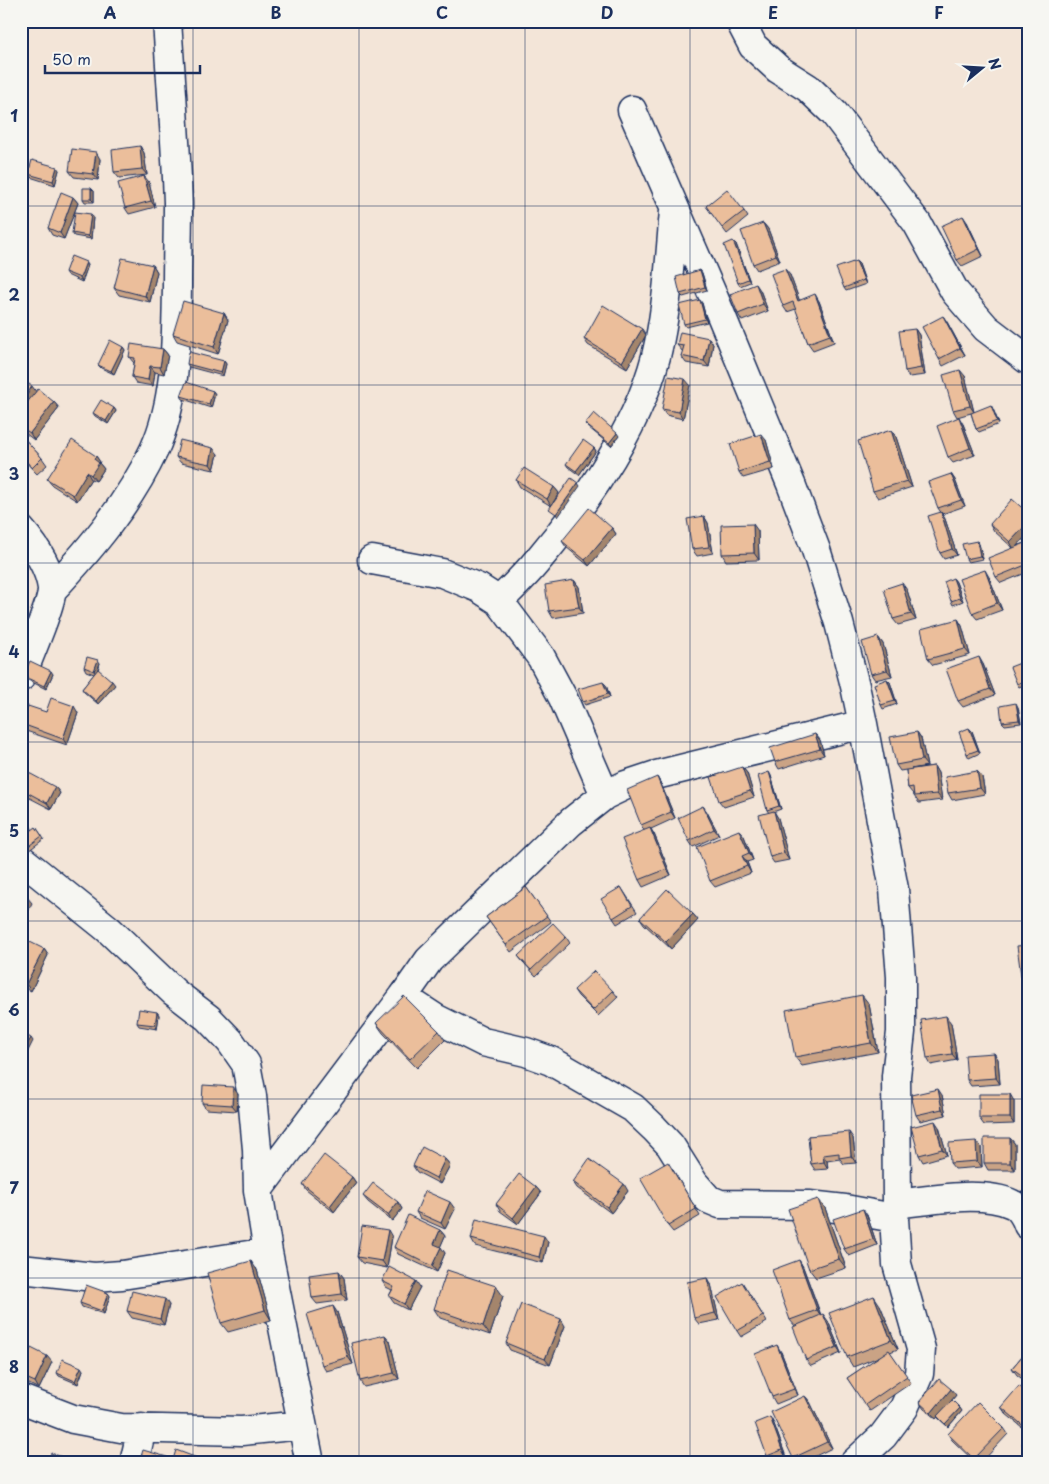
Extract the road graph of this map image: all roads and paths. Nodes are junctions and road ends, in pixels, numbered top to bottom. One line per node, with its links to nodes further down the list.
1 (167, 21): 8 (street)
2 (740, 21): 5 (street)
3 (632, 110): 4 (street)
4 (674, 207): 9 (street); 11 (street)
5 (1028, 360)
6 (21, 530): 8 (street)
7 (372, 560): 9 (street)
8 (52, 590): 10 (street)
9 (499, 601): 12 (street)
10 (21, 677)
11 (864, 724): 12 (street); 16 (street)
12 (604, 795): 14 (street)
13 (21, 859): 15 (street)
14 (403, 997): 15 (street); 16 (street)
15 (258, 1190): 18 (street)
16 (895, 1211): 17 (street); 25 (street)
17 (1028, 1225)
18 (268, 1252): 19 (street); 21 (street)
19 (21, 1269)
20 (21, 1399): 22 (street)
21 (302, 1425): 22 (street); 24 (street)
22 (142, 1428): 23 (street)
23 (134, 1463)
24 (310, 1463)
25 (854, 1463)

